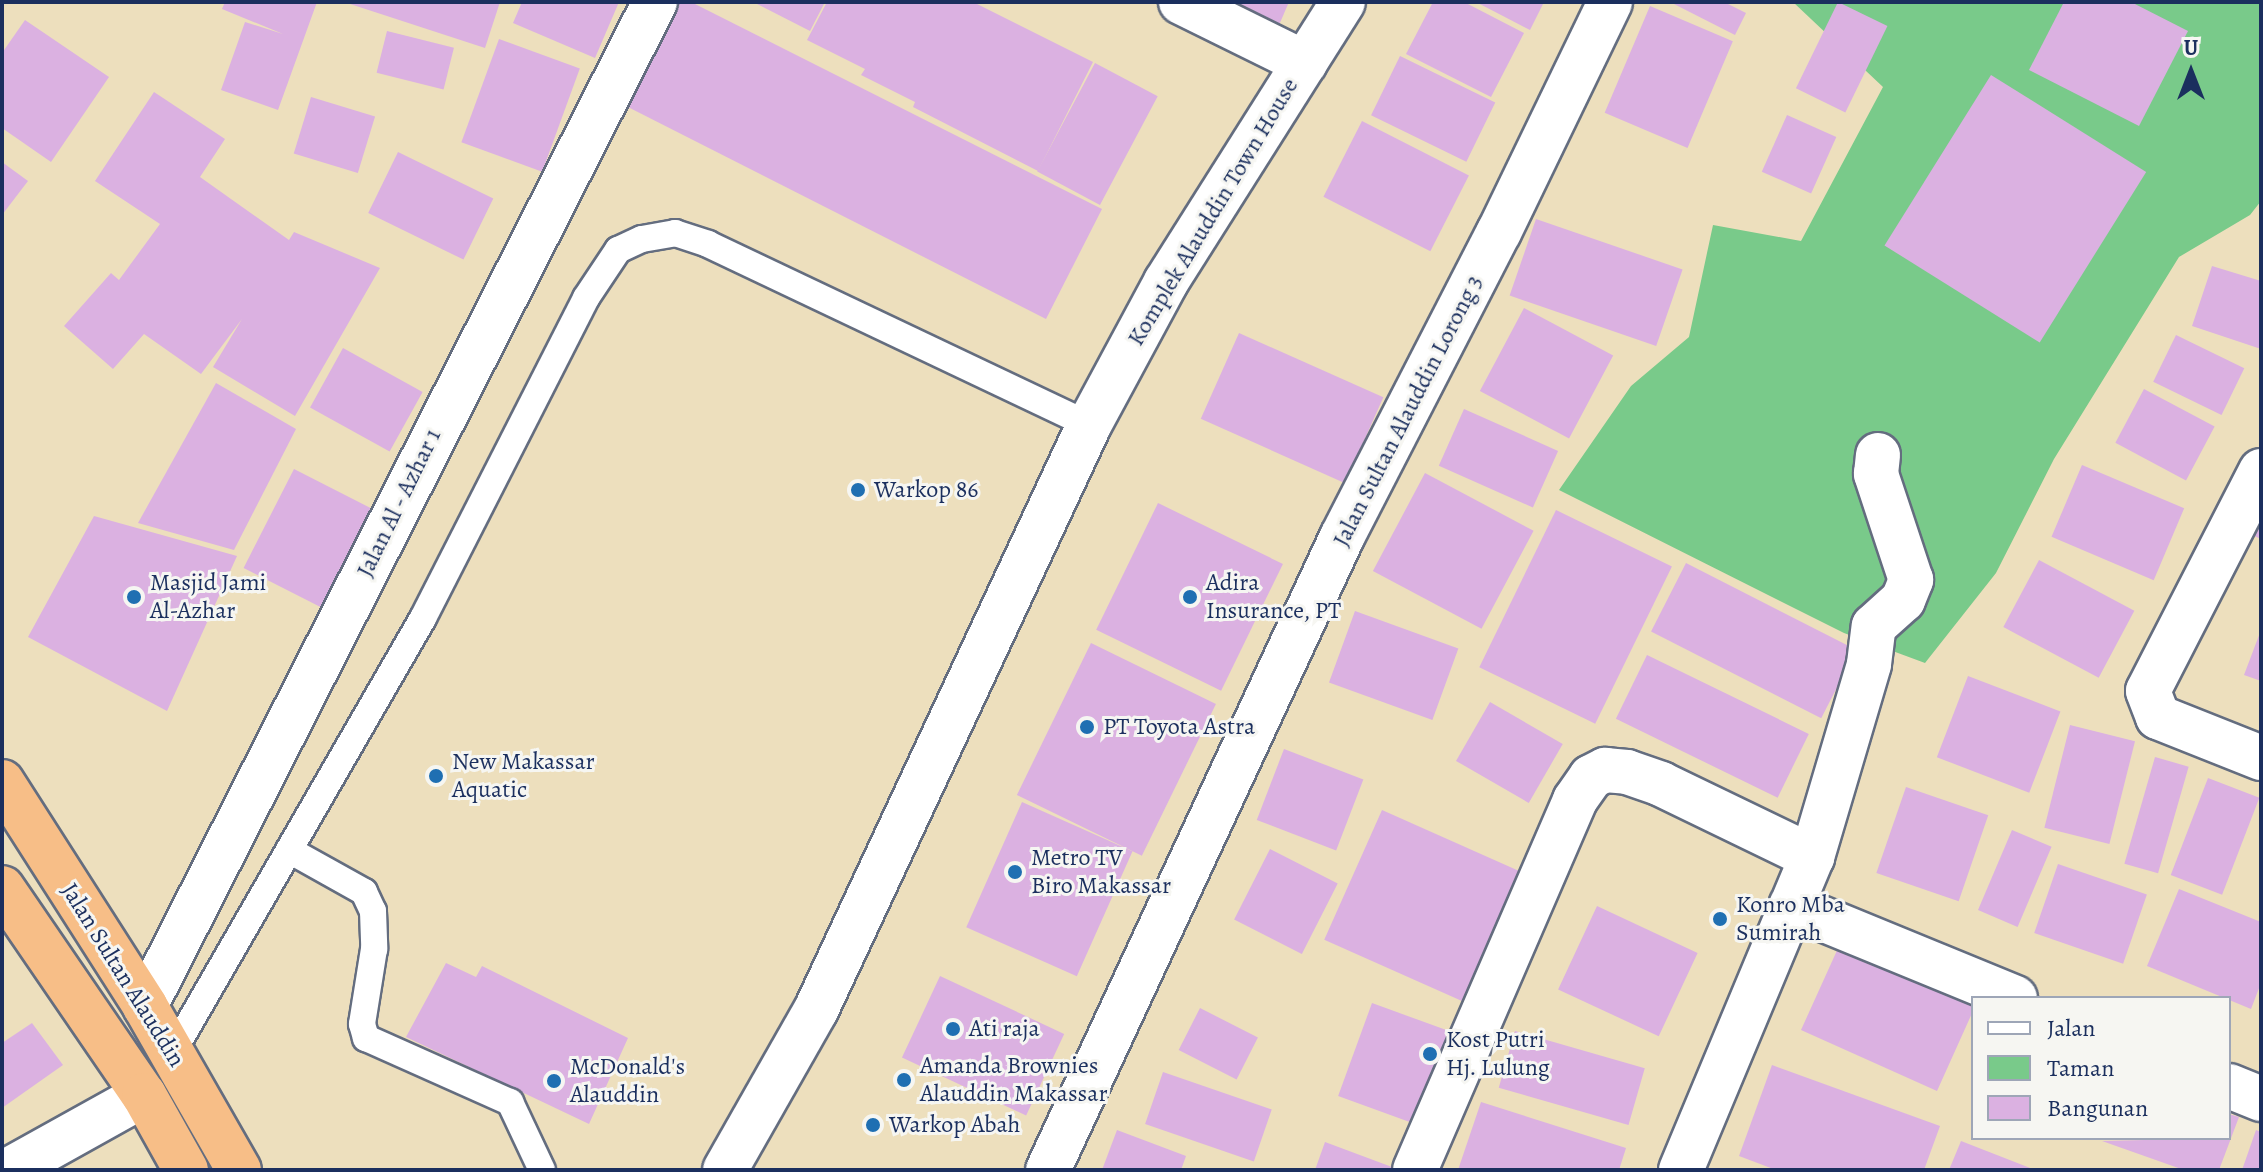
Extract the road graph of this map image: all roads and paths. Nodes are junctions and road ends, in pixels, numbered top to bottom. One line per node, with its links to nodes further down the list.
1 (655, 2): 16 (street, Jalan Al - Azhar 1)
2 (1181, 2): 5 (street)
3 (1343, 2): 5 (street, Komplek Alauddin Town House)
4 (1610, 2): 26 (street, Jalan Sultan Alauddin Lorong 3)
5 (1305, 63): 6 (street, Komplek Alauddin Town House)
6 (1089, 425): 11 (lane); 25 (street, Komplek Alauddin Town House)
7 (1878, 455): 12 (street)
8 (2261, 471): 9 (street)
9 (2261, 758)
10 (2, 782): 16 (highway, Jalan Sultan Alauddin)
11 (289, 850): 17 (lane); 24 (lane)
12 (1812, 857): 14 (street); 27 (street)
13 (2, 888): 19 (highway, Jalan Sultan Alauddin)
14 (1791, 906): 15 (street); 28 (street)
15 (2010, 996)
16 (145, 1006): 17 (highway, Jalan Sultan Alauddin)
17 (172, 1053): 23 (highway, Jalan Sultan Alauddin)
18 (2231, 1087): 20 (street)
19 (144, 1095): 21 (street); 22 (highway, Jalan Sultan Alauddin)
20 (2261, 1099)
21 (9, 1170)
22 (186, 1170)
23 (239, 1170)
24 (542, 1170)
25 (725, 1170)
26 (1048, 1170)
27 (1415, 1170)
28 (1681, 1170)

